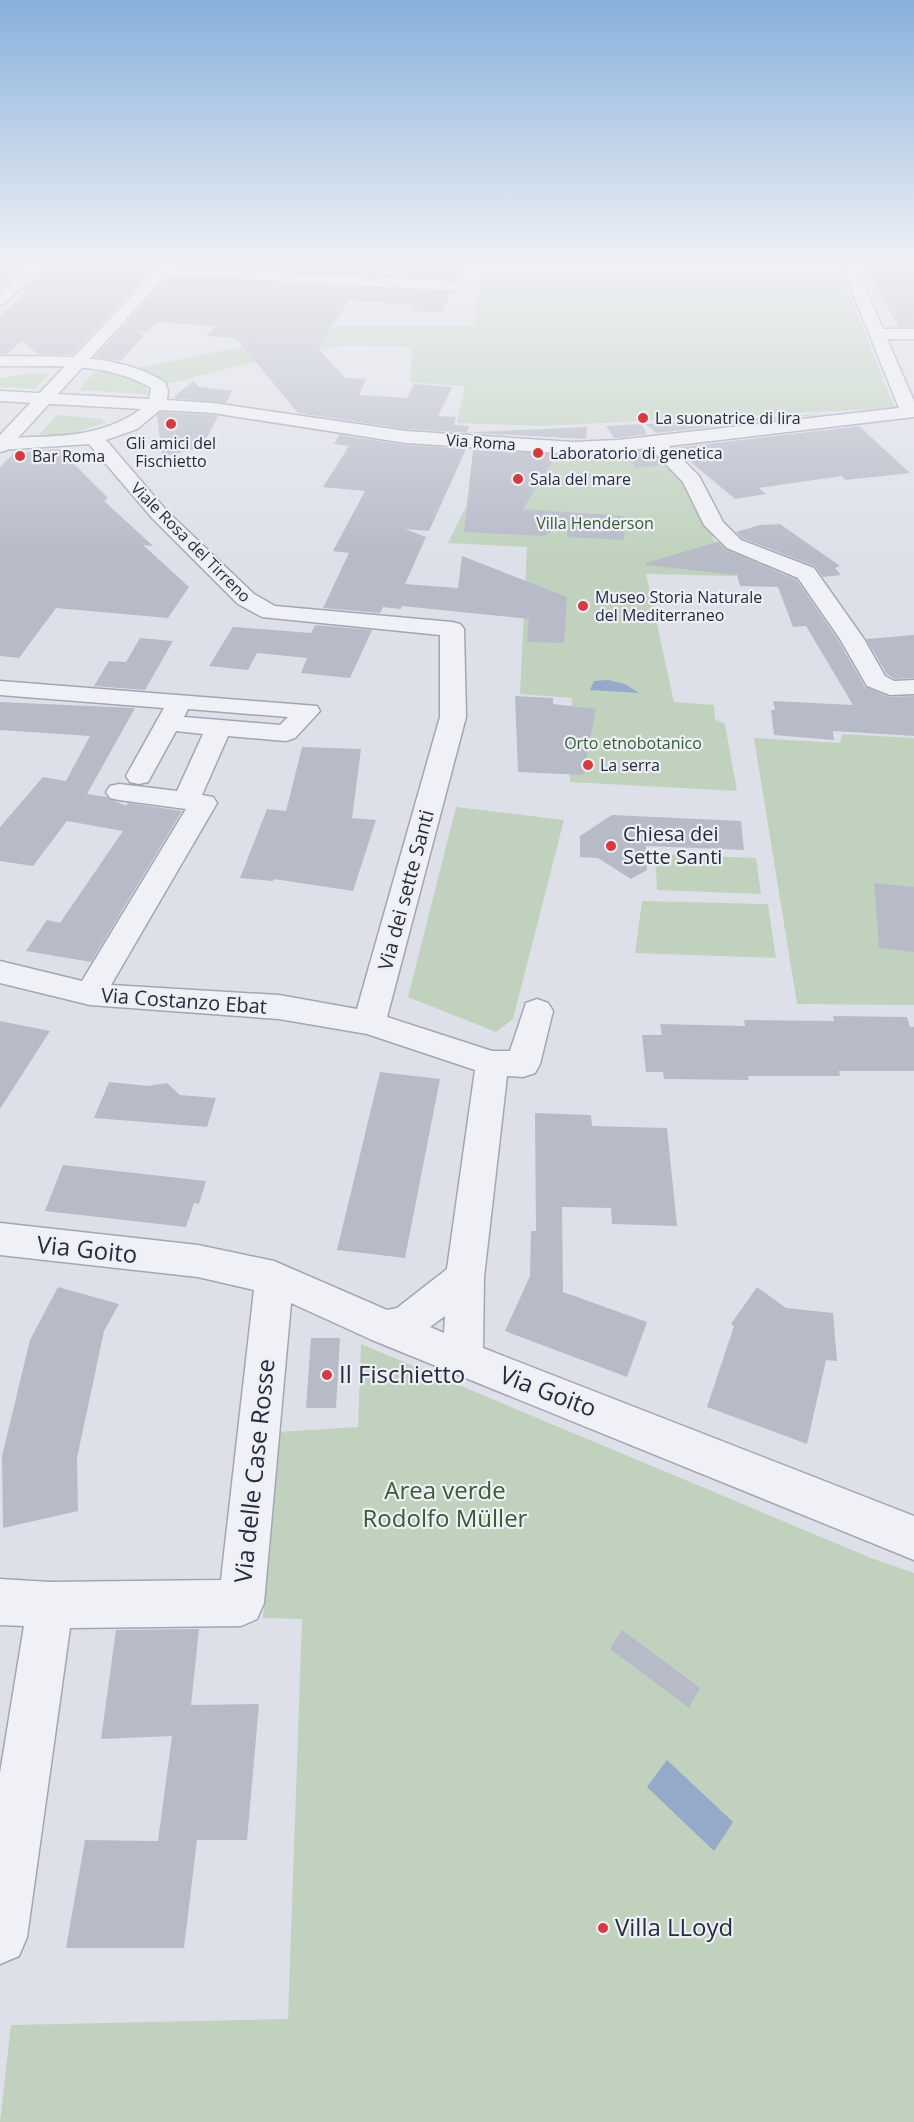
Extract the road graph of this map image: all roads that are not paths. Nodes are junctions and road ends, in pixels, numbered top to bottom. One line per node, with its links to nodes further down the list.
1 (74, 358): 4 (street)
2 (888, 358): 9 (street)
3 (0, 361): 4 (street)
4 (68, 364): 5 (street); 7 (street); 8 (street)
5 (0, 375)
6 (0, 396): 7 (street, Via Roma)
7 (42, 399): 8 (street, Via Roma); 12 (street)
8 (156, 405): 10 (street); 11 (street, Via Roma)
9 (912, 412): 11 (street, Via Roma)
10 (93, 437): 12 (street); 13 (street, Viale Rosa del Tirreno)
11 (654, 441): 14 (street)
12 (1, 445)
13 (452, 629): 22 (street, Via dei sette Santi)
14 (914, 687)
15 (0, 688): 16 (street)
16 (174, 712): 17 (street); 17 (street); 18 (street)
17 (219, 727): 18 (street)
18 (186, 801): 20 (street)
19 (0, 972): 20 (street, Via Costanzo Ebat)
20 (90, 994): 22 (street, Via Costanzo Ebat)
21 (537, 1011): 23 (street)
22 (369, 1023): 23 (street)
23 (492, 1063): 25 (street)
24 (0, 1239): 26 (street, Via Goito)
25 (465, 1277): 27 (street); 28 (street)
26 (274, 1278): 27 (street, Via Goito); 31 (street, Via delle Case Rosse)
27 (386, 1328): 28 (street, Via Goito)
28 (463, 1358): 29 (street, Via Goito)
29 (914, 1538)
30 (0, 1602): 31 (street, Via delle Case Rosse)
31 (50, 1605): 32 (street)
32 (0, 1937)

